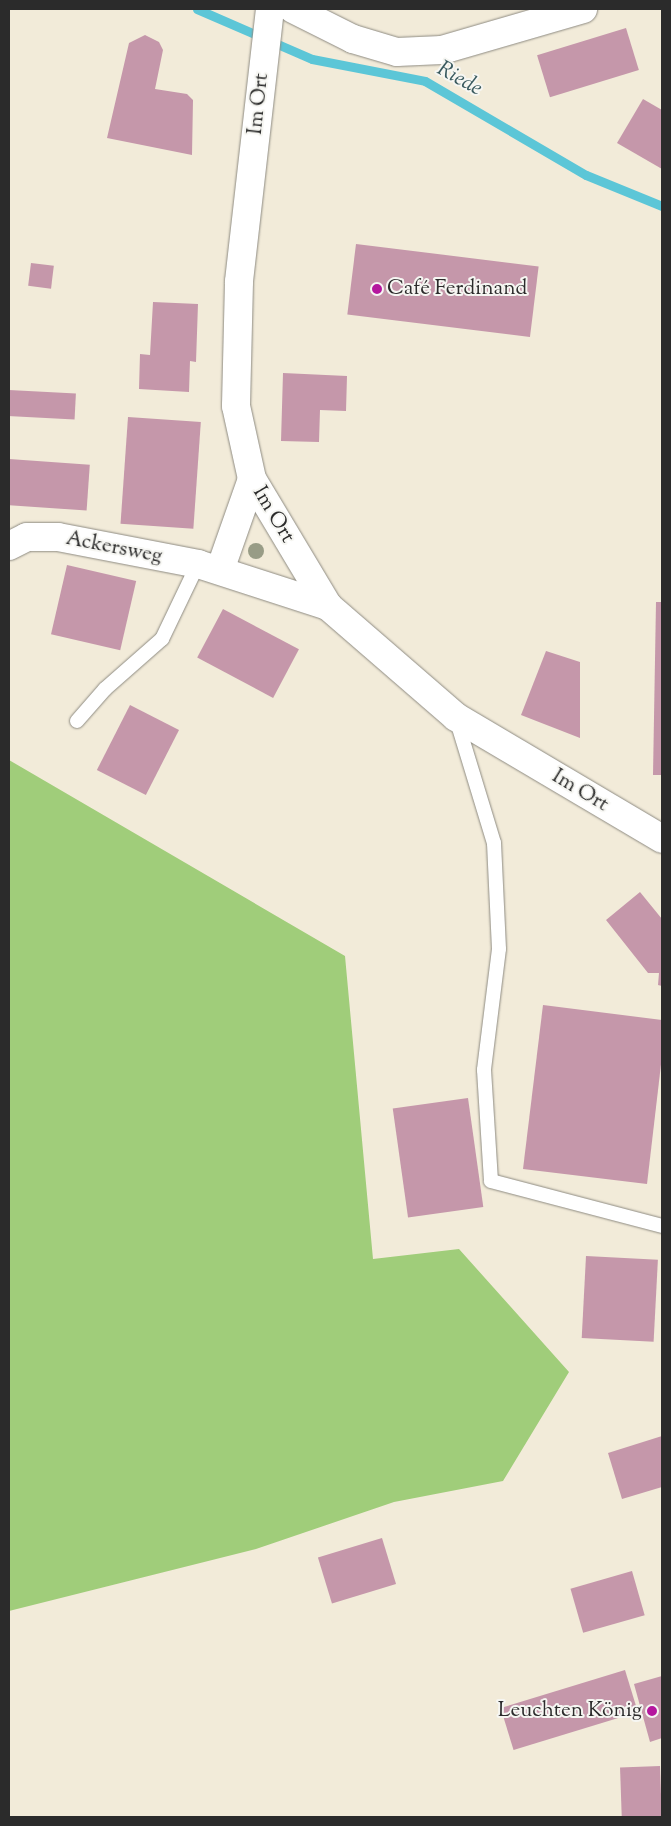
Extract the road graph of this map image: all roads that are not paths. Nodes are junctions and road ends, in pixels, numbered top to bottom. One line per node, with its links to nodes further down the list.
1 (270, 9): 4 (street, Im Ort)
2 (293, 9): 3 (street)
3 (583, 9)
4 (252, 479): 6 (street); 7 (street, Im Ort)
5 (9, 546): 6 (street, Ackersweg)
6 (209, 567): 7 (street, Ackersweg); 9 (lane)
7 (328, 606): 8 (street, Im Ort)
8 (456, 717): 10 (street, Im Ort); 11 (lane)
9 (77, 720)
10 (662, 839)
11 (662, 1226)

